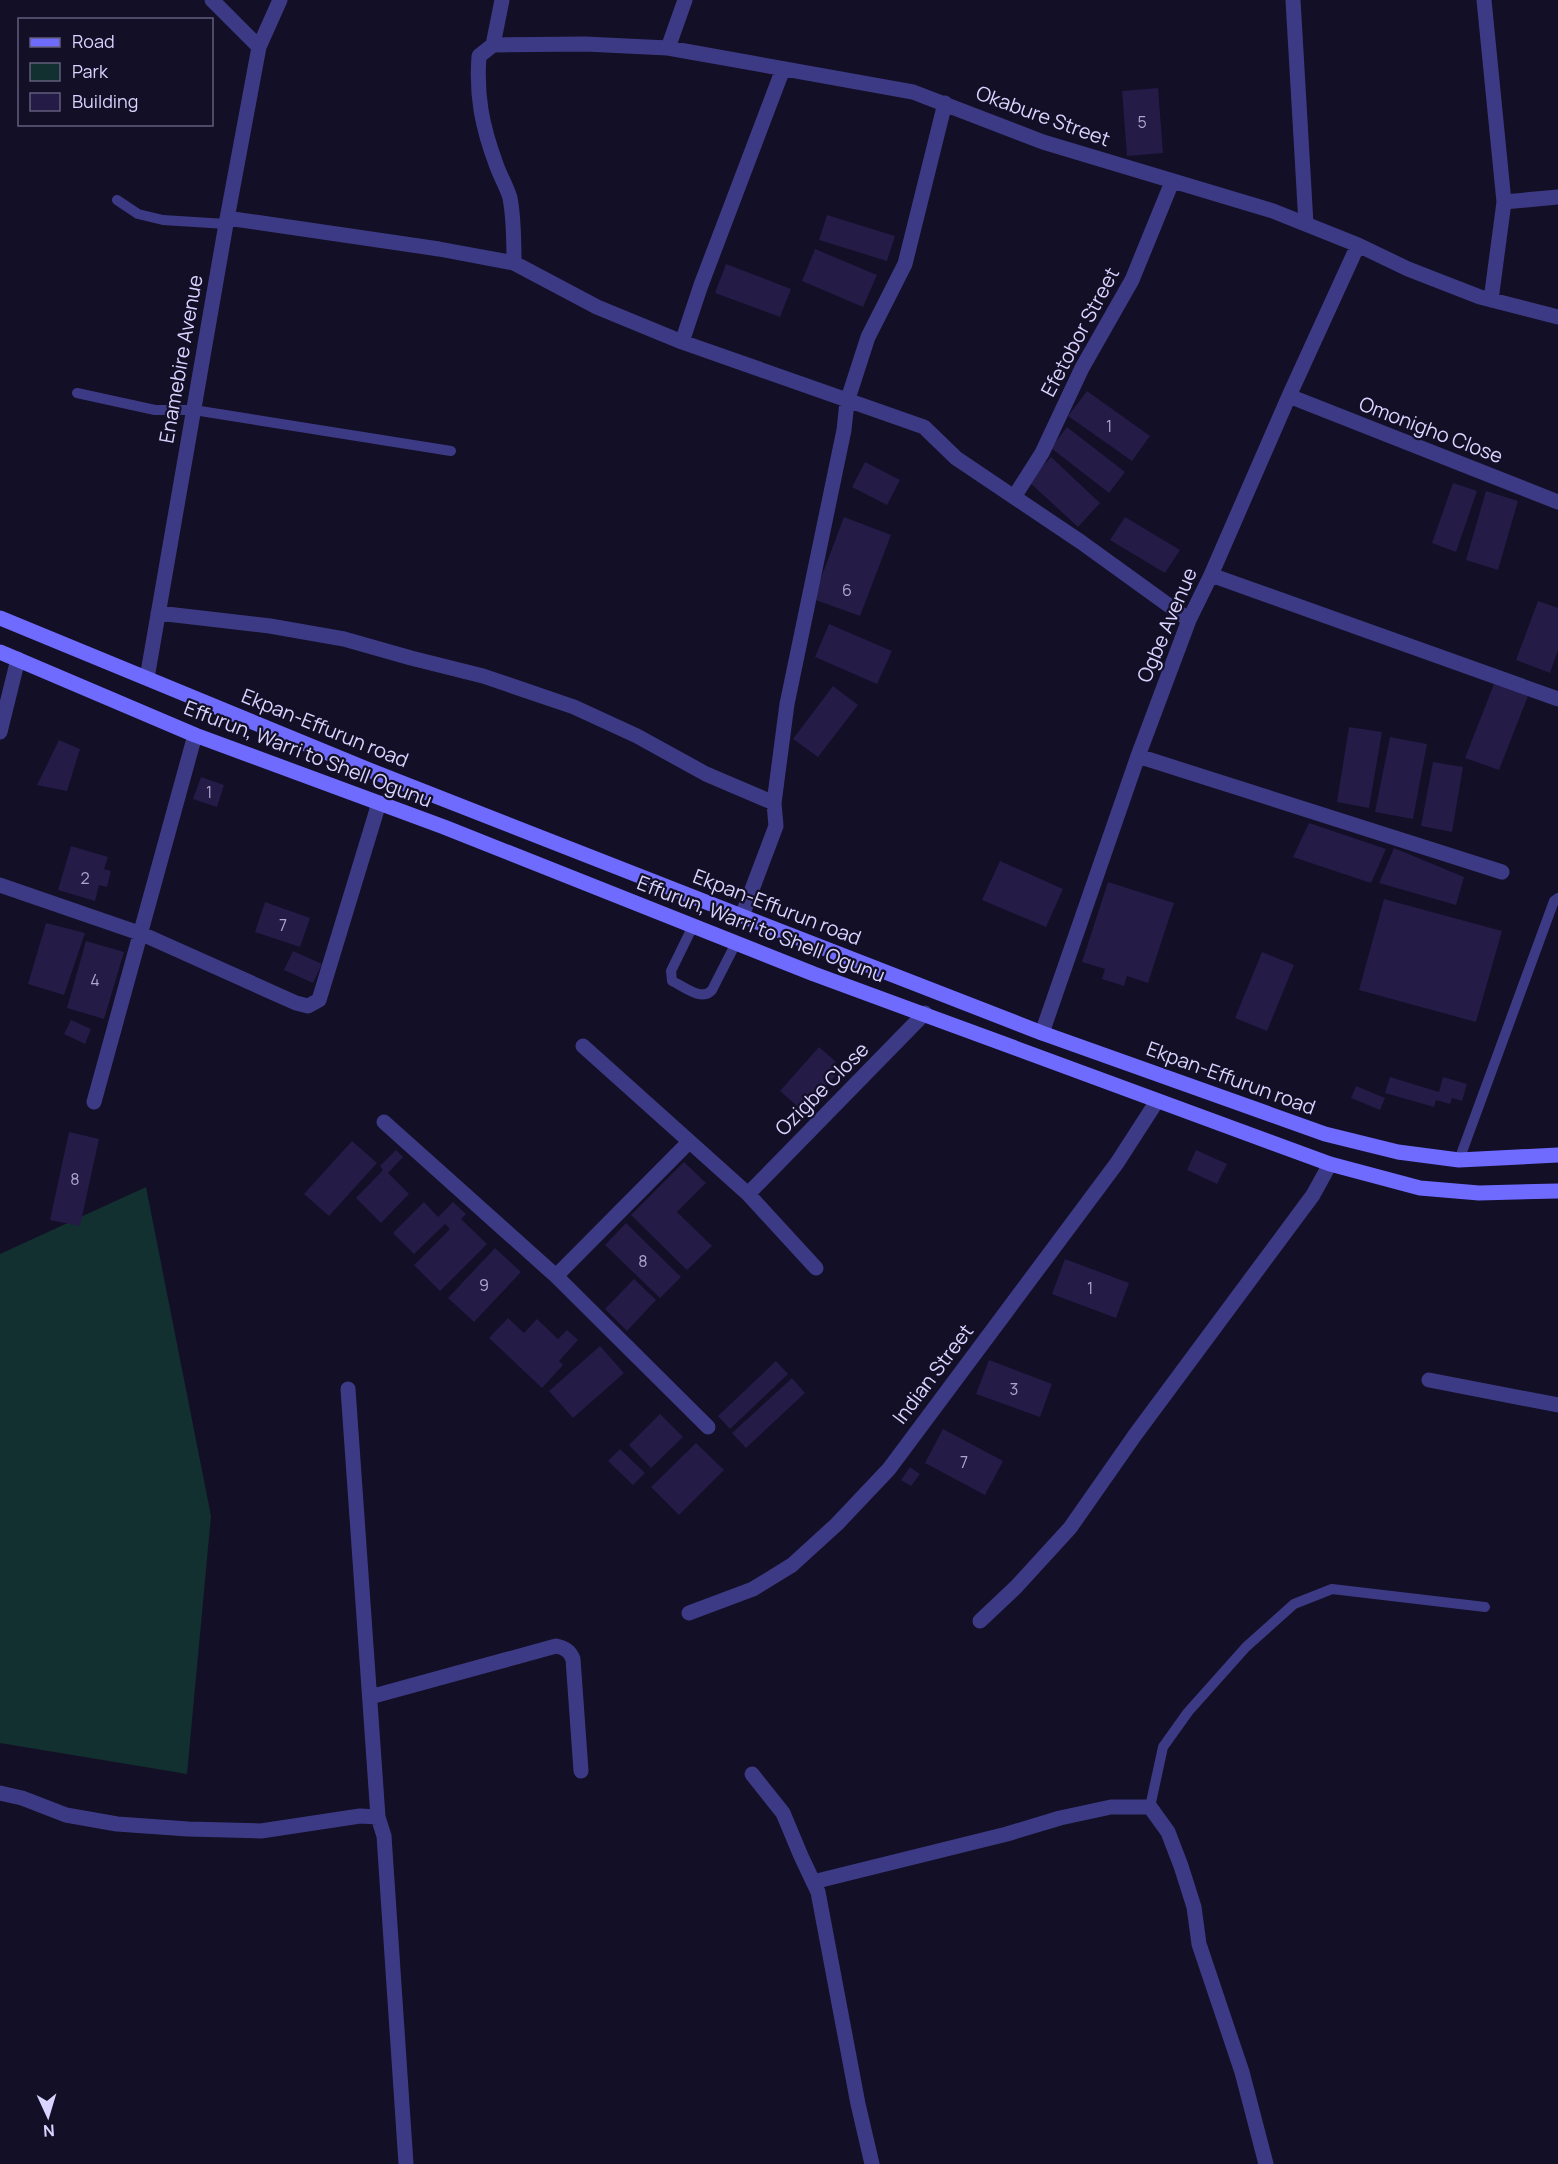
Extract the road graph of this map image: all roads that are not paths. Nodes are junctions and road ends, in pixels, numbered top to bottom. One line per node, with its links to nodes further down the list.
1 (212, 0): 8 (street)
2 (280, 0): 8 (street, Enamebire Avenue)
3 (502, 0): 7 (street)
4 (685, 0): 9 (street)
5 (1293, 0): 17 (street)
6 (1484, 0): 15 (street)
7 (493, 45): 9 (street, Okabure Street); 19 (street)
8 (259, 47): 16 (street, Enamebire Avenue)
9 (668, 48): 10 (street, Okabure Street)
10 (783, 69): 11 (street, Okabure Street); 22 (street)
11 (945, 103): 12 (street, Okabure Street); 25 (street)
12 (1172, 182): 17 (street, Okabure Street); 28 (street, Efetobor Street)
13 (1558, 197): 15 (street)
14 (117, 200): 16 (lane)
15 (1504, 202): 20 (street)
16 (226, 221): 19 (street); 26 (street, Enamebire Avenue)
17 (1306, 224): 18 (street, Okabure Street)
18 (1358, 245): 20 (street, Okabure Street); 24 (street, Ogbe Avenue)
19 (514, 263): 22 (street)
20 (1491, 300): 21 (street, Okabure Street)
21 (1558, 317)
22 (682, 342): 25 (street)
23 (77, 393): 26 (lane)
24 (1289, 396): 29 (street, Omonigho Close); 30 (street, Ogbe Avenue)
25 (848, 402): 28 (street); 42 (street)
26 (194, 410): 27 (lane); 31 (street, Enamebire Avenue)
27 (451, 450)
28 (1014, 497): 33 (street)
29 (1558, 502)
30 (1211, 575): 33 (street, Ogbe Avenue); 37 (street)
31 (158, 613): 36 (street, Enamebire Avenue); 42 (street)
32 (0, 618): 36 (main road, Ekpan-Effurun road)
33 (1189, 620): 40 (street, Ogbe Avenue)
34 (0, 652): 35 (main road, Effurun, Warri to Shell Ogunu)
35 (18, 659): 38 (street); 39 (main road, Effurun, Warri to Shell Ogunu)
36 (147, 678): 46 (main road, Ekpan-Effurun road)
37 (1558, 699)
38 (0, 732)
39 (195, 735): 41 (main road, Effurun, Warri to Shell Ogunu); 48 (street)
40 (1138, 756): 43 (street); 51 (street, Ogbe Avenue)
41 (379, 803): 47 (main road, Effurun, Warri to Shell Ogunu); 48 (street)
42 (774, 803): 46 (street)
43 (1502, 872)
44 (0, 885): 48 (street)
45 (1558, 898): 58 (lane)
46 (742, 916): 51 (main road, Ekpan-Effurun road)
47 (693, 926): 49 (main road, Effurun, Warri to Shell Ogunu); 49 (lane)
48 (142, 934): 54 (street)
49 (736, 943): 50 (main road, Effurun, Warri to Shell Ogunu)
50 (926, 1013): 53 (main road, Effurun, Warri to Shell Ogunu); 61 (street, Ozigbe Close)
51 (1041, 1033): 58 (main road, Ekpan-Effurun road)
52 (583, 1046): 56 (street)
53 (1157, 1101): 59 (main road, Effurun, Warri to Shell Ogunu); 69 (street, Indian Street)
54 (94, 1102)
55 (384, 1122): 63 (street)
56 (689, 1142): 61 (street); 63 (street)
57 (1558, 1155): 58 (main road, Ekpan-Effurun road)
58 (1459, 1160)
59 (1330, 1164): 60 (main road, Effurun, Warri to Shell Ogunu); 70 (street)
60 (1558, 1191)
61 (748, 1194): 62 (street)
62 (816, 1268)
63 (556, 1276): 67 (street)
64 (1429, 1380): 66 (street)
65 (348, 1389): 71 (street)
66 (1558, 1405)
67 (708, 1427)
68 (1485, 1607): 75 (lane)
69 (689, 1613)
70 (980, 1621)
71 (370, 1697): 72 (street); 76 (street)
72 (580, 1771)
73 (752, 1774): 77 (street)
74 (0, 1793): 76 (street)
75 (1150, 1807): 77 (street); 80 (street)
76 (378, 1817): 78 (street)
77 (813, 1882): 79 (street)
78 (406, 2164)
79 (872, 2164)
80 (1266, 2164)

